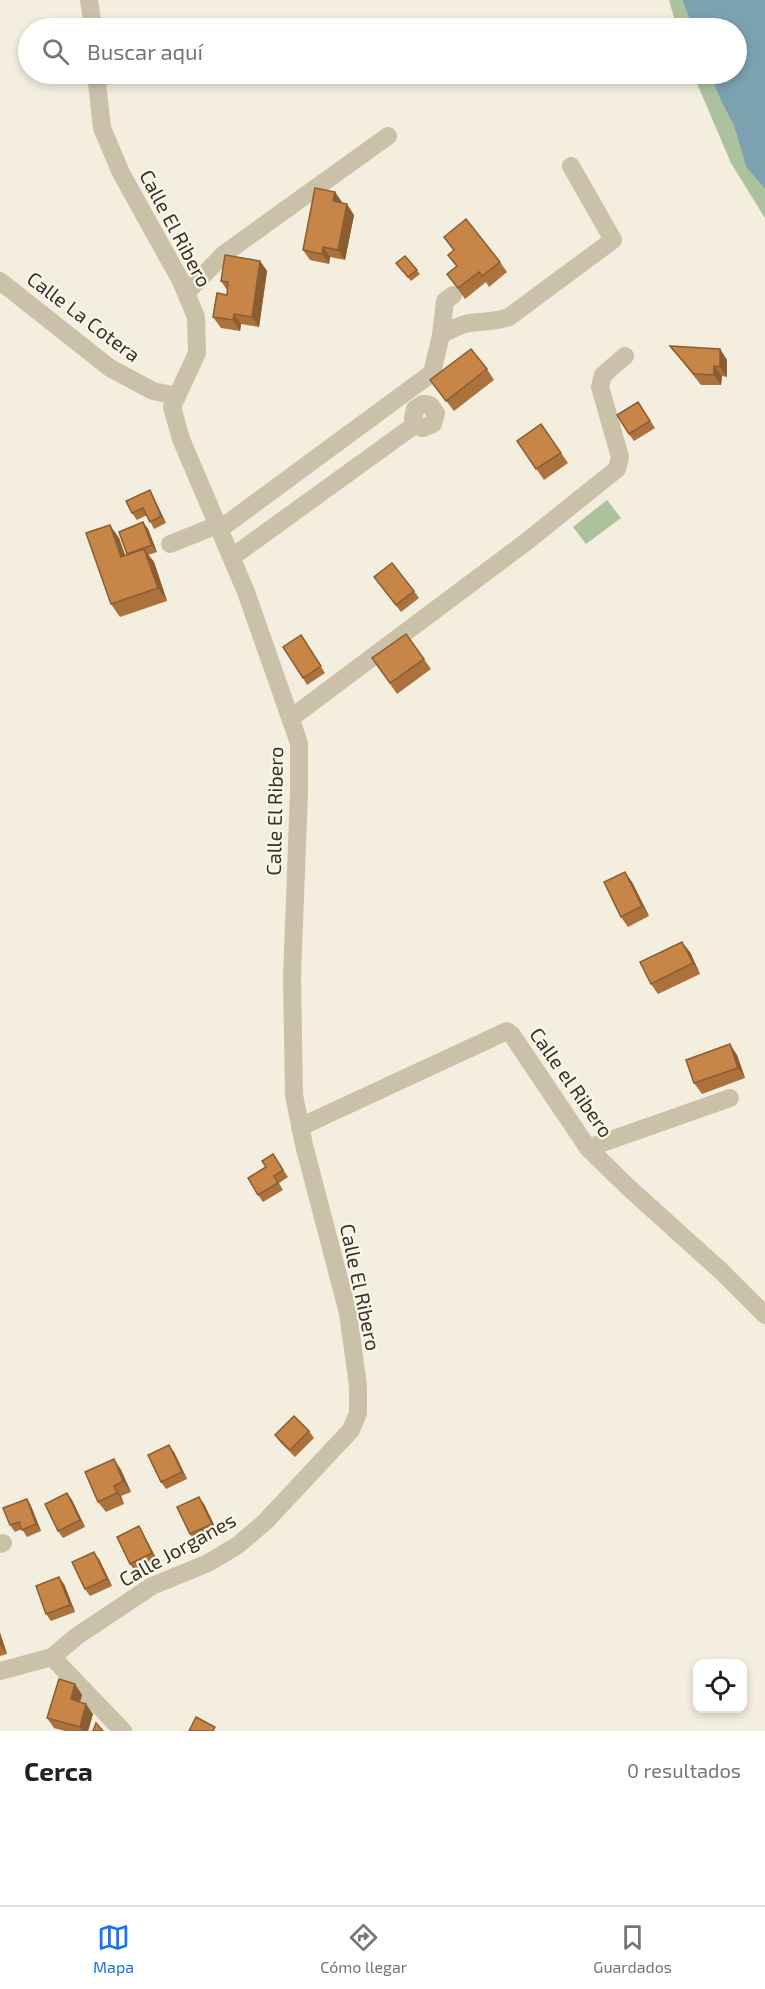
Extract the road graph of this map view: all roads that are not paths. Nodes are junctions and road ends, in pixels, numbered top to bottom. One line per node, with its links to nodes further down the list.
1 (89, 0): 2 (street)
2 (92, 18)
3 (97, 84): 7 (street, Calle El Ribero)
4 (388, 136): 7 (street)
5 (571, 166): 9 (street)
6 (0, 281): 11 (street, Calle La Cotera)
7 (186, 293): 11 (street, Calle El Ribero)
8 (453, 295): 9 (street)
9 (441, 334): 13 (street)
10 (625, 356): 16 (street)
11 (177, 396): 13 (street, Calle El Ribero)
12 (416, 424): 15 (street)
13 (219, 527): 14 (street); 15 (street, Calle El Ribero)
14 (170, 544)
15 (232, 557): 16 (street, Calle El Ribero)
16 (291, 718): 18 (street, Calle El Ribero)
17 (730, 1098): 19 (street)
18 (300, 1127): 19 (street, Calle el Ribero); 21 (street, Calle El Ribero)
19 (588, 1148): 20 (street, Calle el Ribero)
20 (765, 1315)
21 (265, 1522): 22 (street, Calle Jorganes)
22 (52, 1657): 23 (street); 24 (street)
23 (0, 1671)
24 (123, 1731)

